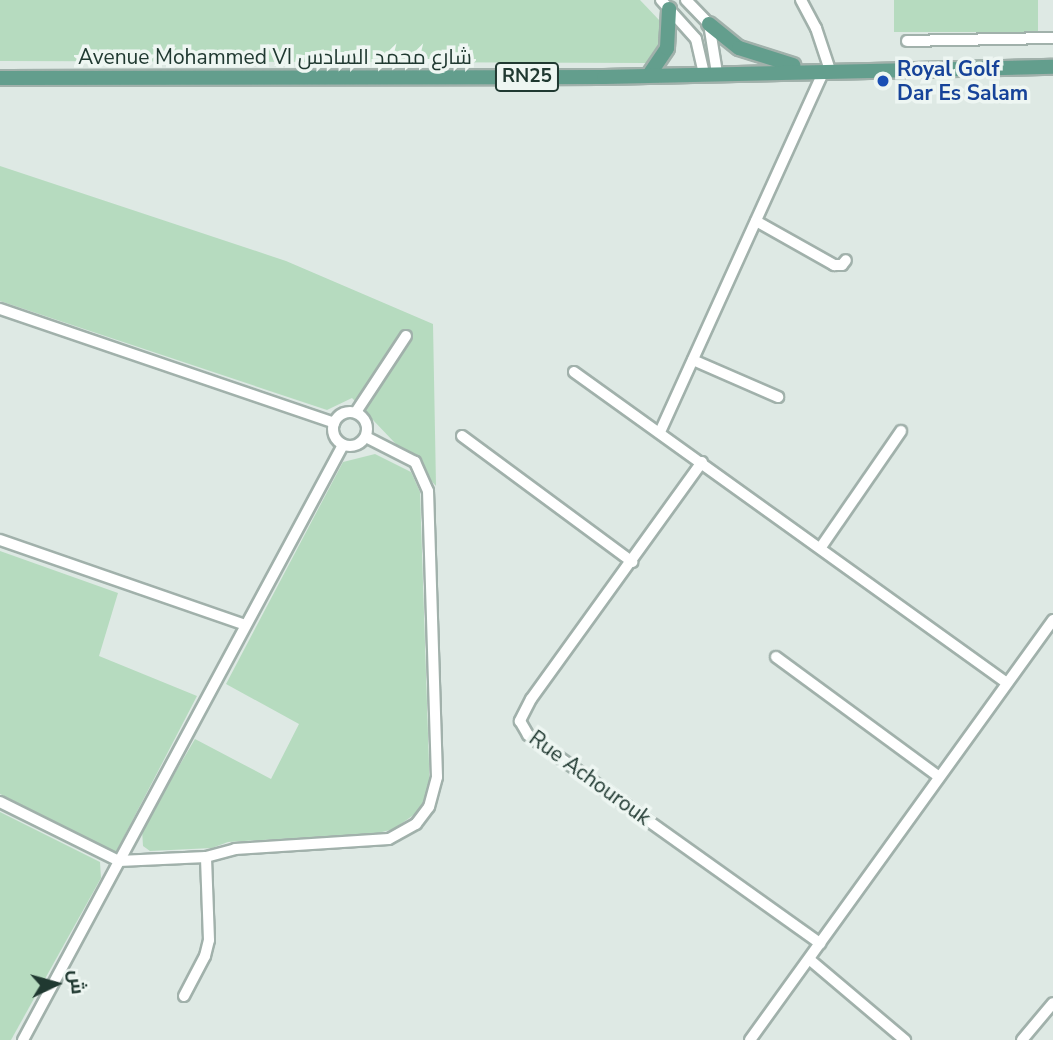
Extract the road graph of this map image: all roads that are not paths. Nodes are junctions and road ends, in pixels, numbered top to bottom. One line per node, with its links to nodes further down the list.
1 (686, 0): 4 (street)
2 (801, 0): 8 (street)
3 (665, 5): 9 (street); 10 (main road)
4 (709, 24): 8 (main road); 9 (street)
5 (1053, 38): 6 (street)
6 (907, 41)
7 (1053, 67): 8 (main road, Avenue Mohammed VI شارع محمد السادس / RN25)
8 (823, 70): 9 (main road, Avenue Mohammed VI شارع محمد السادس / RN25); 12 (street)
9 (710, 73): 10 (main road, Avenue Mohammed VI شارع محمد السادس / RN25)
10 (649, 75): 11 (main road, Avenue Mohammed VI شارع محمد السادس / RN25)
11 (0, 78)
12 (756, 221): 13 (street); 16 (street)
13 (846, 260)
14 (0, 309): 20 (street)
15 (406, 336): 19 (street)
16 (693, 360): 18 (street); 22 (street)
17 (574, 372): 22 (street)
18 (778, 397)
19 (356, 412): 20 (street); 24 (street)
20 (334, 423): 25 (street)
21 (901, 431): 28 (street)
22 (660, 432): 26 (street)
23 (462, 436): 29 (street)
24 (366, 437): 25 (street); 36 (street)
25 (343, 445): 31 (street)
26 (702, 462): 28 (street); 29 (street, Rue Achourouk)
27 (0, 540): 31 (street)
28 (821, 547): 33 (street)
29 (632, 562): 38 (street, Rue Achourouk)
30 (1053, 620): 33 (street)
31 (245, 625): 37 (street)
32 (776, 657): 34 (street)
33 (1007, 683): 34 (street)
34 (938, 776): 38 (street)
35 (0, 802): 37 (street)
36 (206, 857): 37 (street); 40 (street)
37 (119, 861): 42 (street)
38 (820, 943): 39 (street)
39 (809, 959): 43 (street); 44 (street)
40 (184, 996)
41 (1053, 1003): 45 (street)
42 (23, 1040)
43 (750, 1040)
44 (905, 1040)
45 (1022, 1040)

